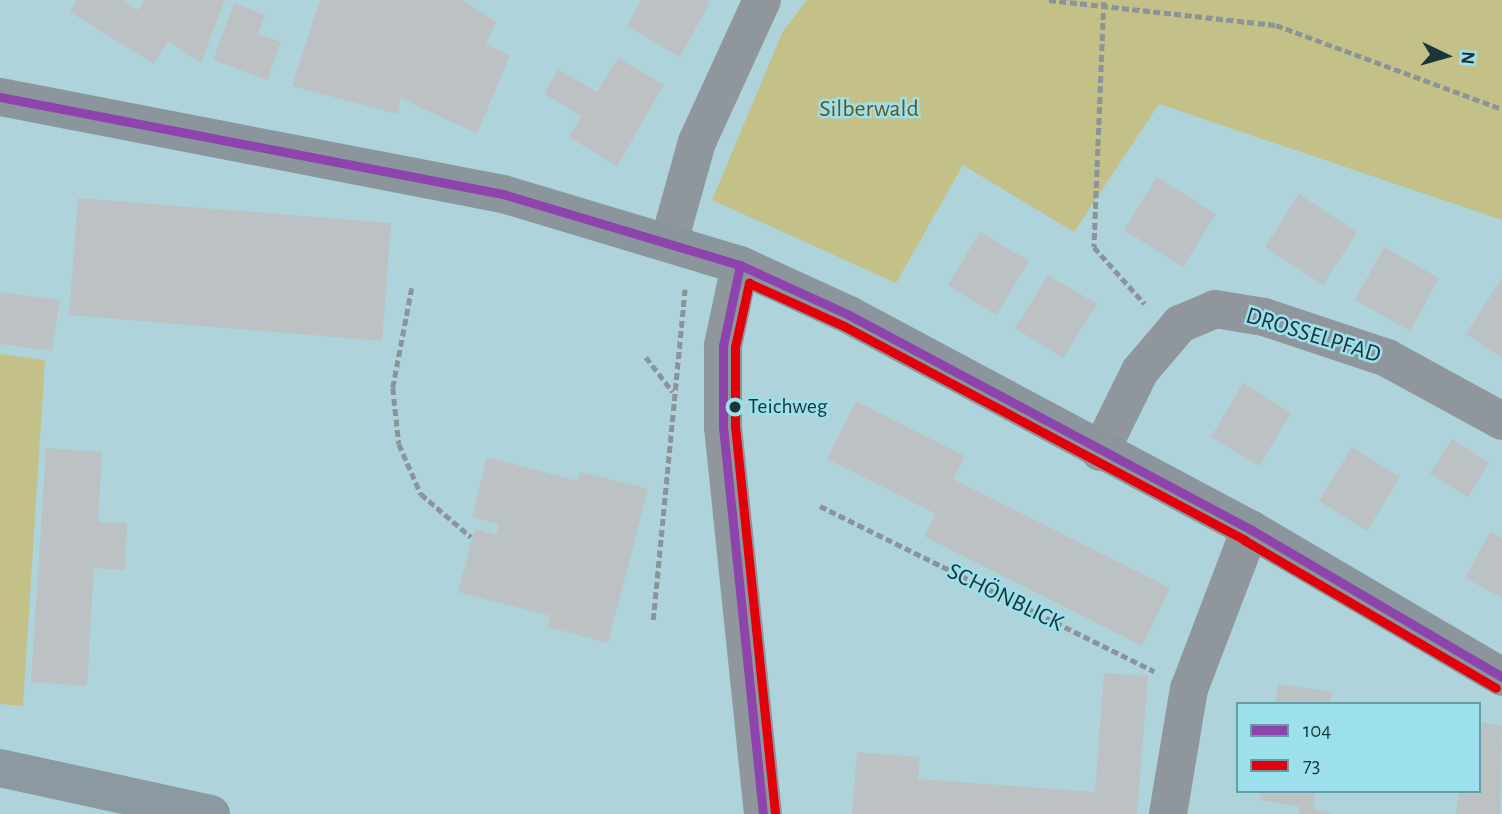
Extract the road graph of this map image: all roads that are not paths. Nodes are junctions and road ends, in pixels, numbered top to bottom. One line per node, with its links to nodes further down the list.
1 (762, 0): 3 (street)
2 (0, 97): 3 (street)
3 (679, 245): 4 (street)
4 (740, 265): 6 (street); 11 (street)
5 (1502, 421): 6 (street, DROSSELPFAD)
6 (1100, 452): 7 (street)
7 (1250, 530): 8 (street); 12 (street)
8 (1502, 677)
9 (0, 768): 10 (main road)
10 (211, 814)
11 (763, 814)
12 (1168, 814)

